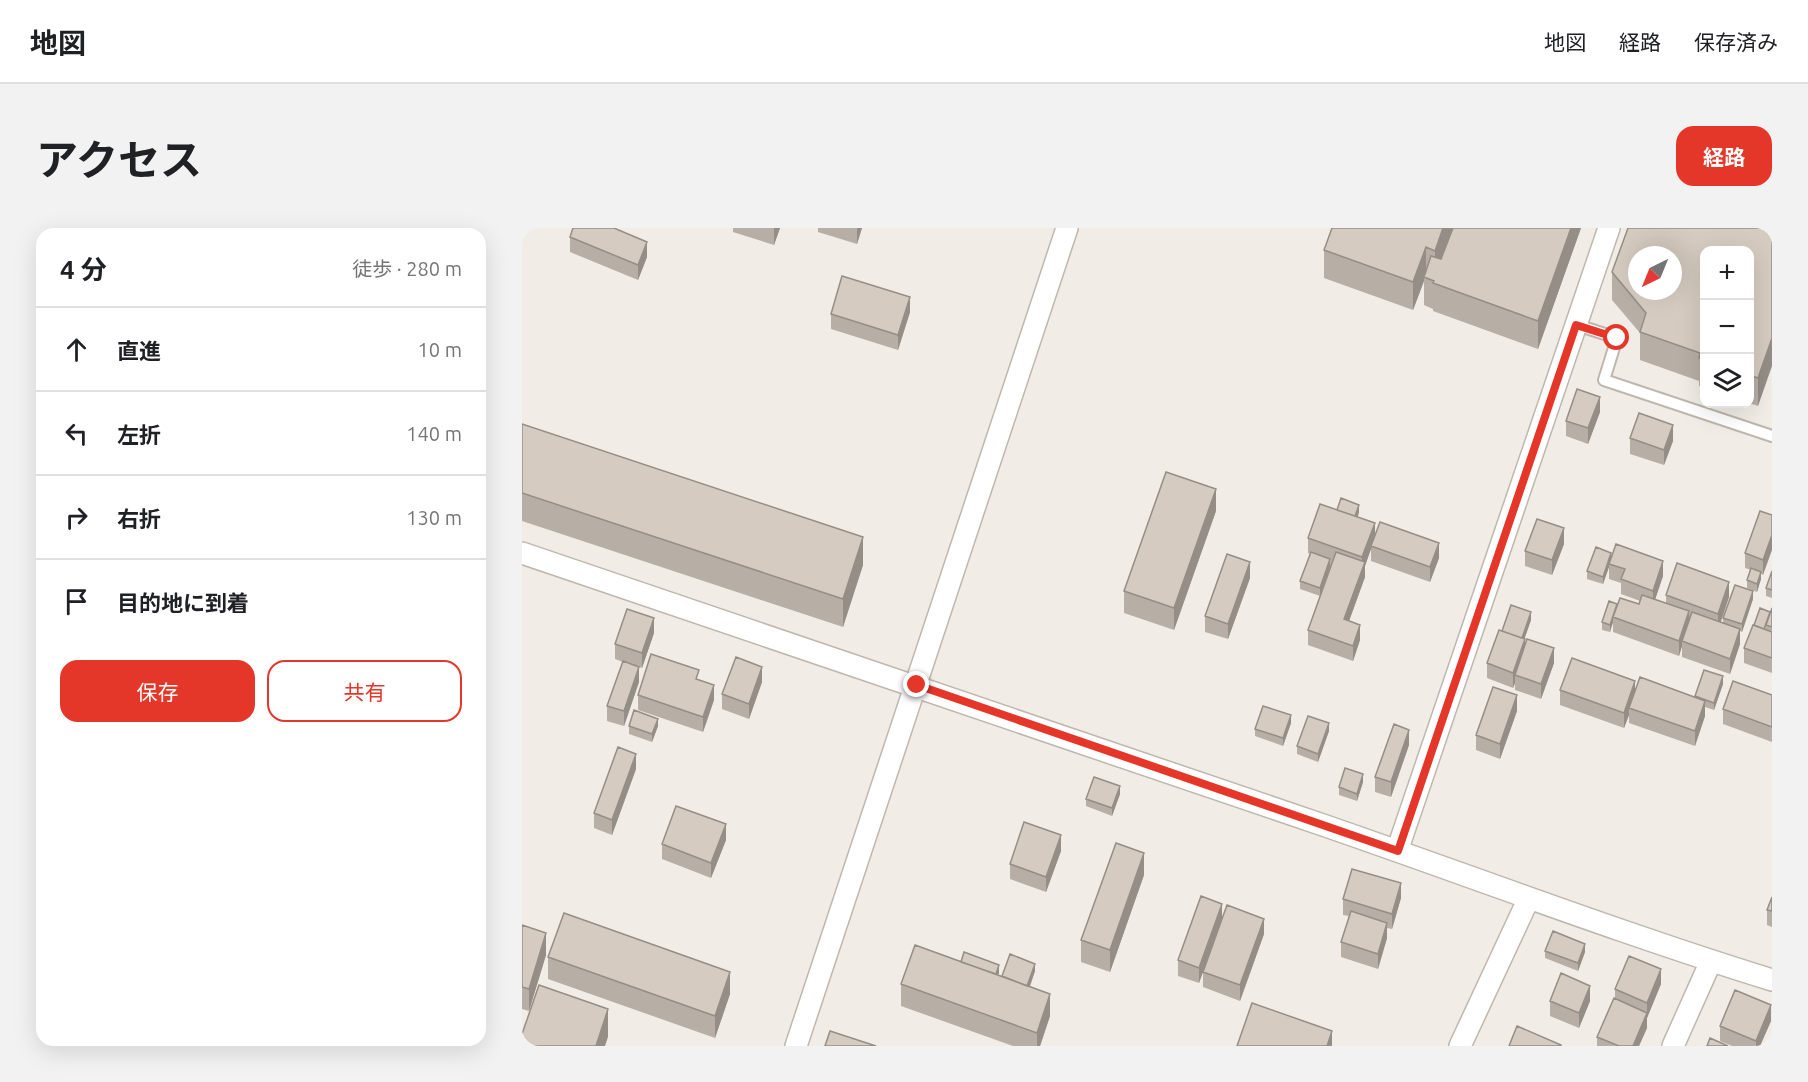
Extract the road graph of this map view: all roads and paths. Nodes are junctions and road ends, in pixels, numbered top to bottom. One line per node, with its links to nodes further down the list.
1 (1066, 228): 6 (street)
2 (1610, 228): 3 (street)
3 (1576, 325): 4 (lane); 7 (street)
4 (1772, 436)
5 (522, 553): 6 (street)
6 (917, 685): 7 (street); 11 (street)
7 (1398, 851): 8 (street)
8 (1527, 900): 9 (street); 12 (street)
9 (1711, 961): 10 (street); 13 (street)
10 (1772, 980)
11 (796, 1046)
12 (1460, 1046)
13 (1673, 1046)

